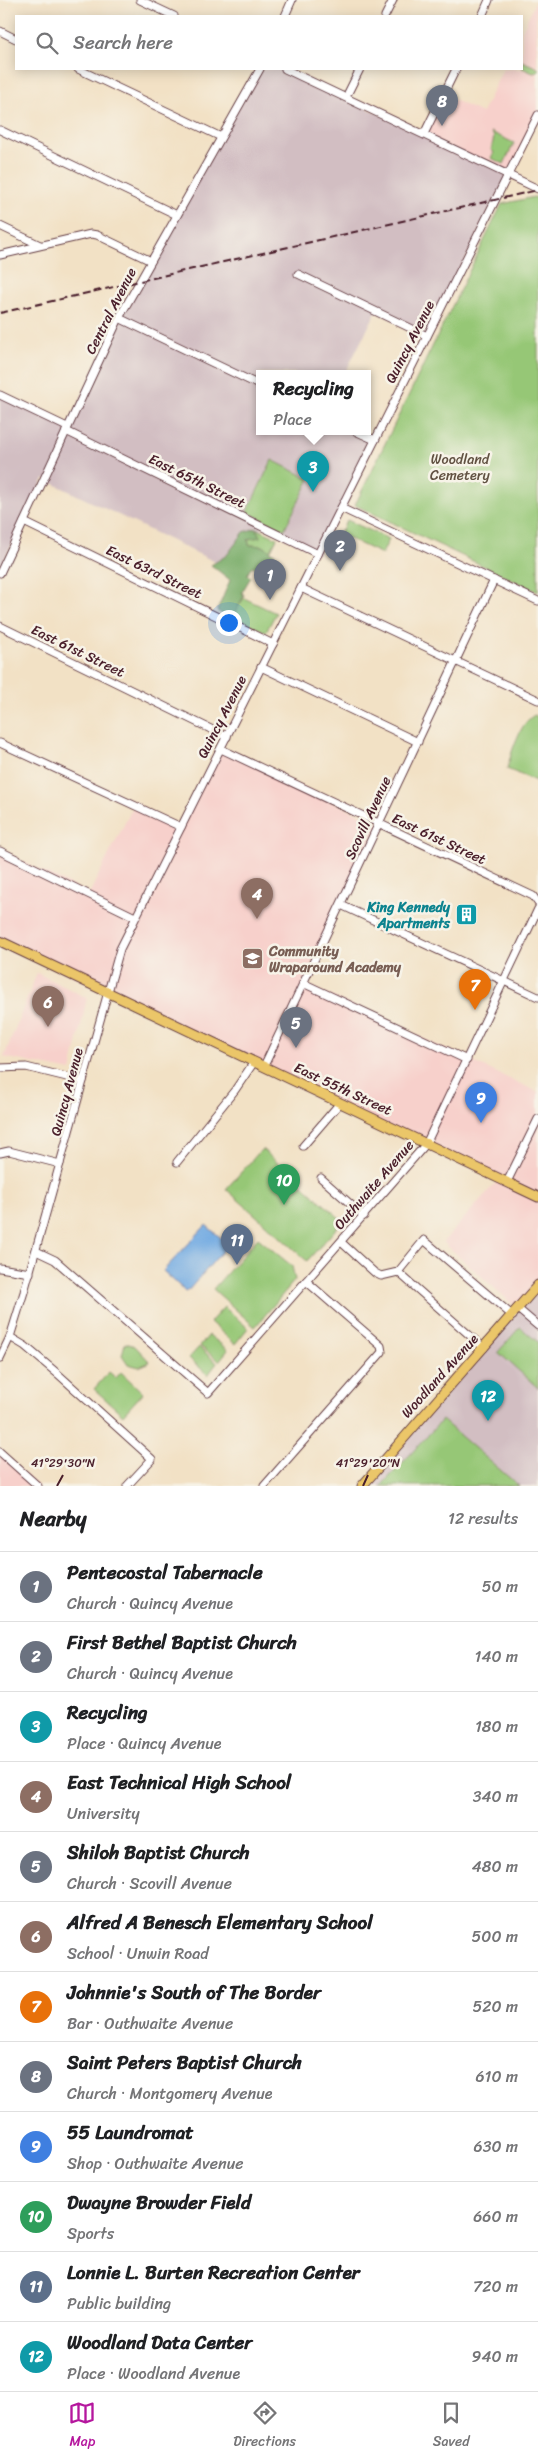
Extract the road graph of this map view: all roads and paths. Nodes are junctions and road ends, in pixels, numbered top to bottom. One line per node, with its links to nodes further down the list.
1 (140, 0): 5 (street)
2 (292, 0): 6 (street)
3 (393, 0): 7 (street)
4 (490, 0): 8 (street)
5 (172, 15)
6 (285, 15)
7 (386, 15)
8 (482, 15)
9 (0, 31): 10 (street)
10 (15, 38)
11 (80, 70): 20 (street)
12 (259, 70): 20 (street, Central Avenue)
13 (287, 70): 16 (street)
14 (360, 70): 16 (street)
15 (456, 70): 19 (street)
16 (346, 97): 19 (street)
17 (538, 115): 21 (street, Quincy Avenue)
18 (0, 130): 23 (street)
19 (424, 134): 21 (street)
20 (221, 137): 23 (street, Central Avenue)
21 (508, 175): 22 (street); 30 (street, Quincy Avenue)
22 (538, 189)
23 (177, 215): 27 (street, Central Avenue)
24 (0, 226): 25 (street)
25 (40, 246): 26 (street); 27 (street)
26 (0, 255)
27 (151, 261): 29 (street, Central Avenue)
28 (298, 274): 30 (street)
29 (119, 318): 31 (street); 33 (street, Central Avenue)
30 (427, 336): 35 (street, Quincy Avenue)
31 (256, 384)
32 (0, 395): 33 (street, East 65th Street)
33 (66, 429): 37 (street, Central Avenue); 38 (street, East 65th Street)
34 (363, 435): 35 (street)
35 (375, 440): 36 (street, Quincy Avenue)
36 (341, 508): 38 (street, Quincy Avenue); 40 (street)
37 (24, 522): 39 (street, Central Avenue); 44 (street, East 63rd Street)
38 (318, 554): 41 (street, Quincy Avenue)
39 (0, 573)
40 (494, 580): 42 (street); 45 (street, Scovill Avenue)
41 (301, 588): 44 (street, Quincy Avenue); 45 (street)
42 (538, 601)
43 (0, 626): 48 (street, East 61st Street)
44 (273, 644): 46 (street, Quincy Avenue)
45 (456, 661): 47 (street); 49 (street, Scovill Avenue)
46 (261, 667): 48 (street, Quincy Avenue); 49 (street)
47 (538, 700)
48 (227, 737): 51 (street, Quincy Avenue)
49 (418, 742): 52 (street, Scovill Avenue)
50 (0, 743): 53 (street)
51 (221, 749): 52 (street, East 61st Street); 53 (street, Quincy Avenue)
52 (380, 824): 55 (street, East 61st Street); 56 (street, Scovill Avenue)
53 (181, 827): 58 (street, Quincy Avenue)
54 (0, 850): 58 (street)
55 (538, 902)
56 (341, 905): 60 (street); 61 (street, Scovill Avenue)
57 (538, 909): 60 (street, Outhwaite Avenue)
58 (135, 917): 62 (street, Quincy Avenue)
59 (0, 941): 62 (main road, East 55th Street)
60 (504, 981): 63 (street); 64 (street, Outhwaite Avenue)
61 (303, 983): 64 (street); 66 (street, Scovill Avenue)
62 (107, 992): 65 (main road, East 55th Street); 68 (street, Quincy Avenue)
63 (538, 998)
64 (467, 1060): 71 (street, Outhwaite Avenue)
65 (254, 1062): 66 (main road, East 55th Street); 74 (street)
66 (264, 1066): 69 (main road, East 55th Street)
67 (0, 1068): 68 (street)
68 (83, 1081): 75 (street, Quincy Avenue)
69 (340, 1103): 71 (main road, East 55th Street); 72 (street)
70 (538, 1119): 77 (street)
71 (426, 1144): 77 (main road, East 55th Street); 79 (street, Outhwaite Avenue)
72 (303, 1146)
73 (0, 1153): 75 (street)
74 (177, 1162)
75 (60, 1164): 81 (street, Quincy Avenue)
76 (321, 1178): 79 (street)
77 (507, 1182): 78 (main road, East 55th Street)
78 (538, 1197)
79 (364, 1216): 80 (street, Outhwaite Avenue)
80 (341, 1242): 84 (street); 85 (street, Outhwaite Avenue)
81 (36, 1251): 83 (street, Quincy Avenue); 85 (street, Outhwaite Avenue)
82 (0, 1268): 83 (street)
83 (30, 1272): 89 (street, Quincy Avenue)
84 (398, 1272): 87 (street); 90 (street)
85 (306, 1281): 95 (street)
86 (538, 1285): 87 (main road, Woodland Avenue)
87 (516, 1312): 88 (street); 90 (main road, Woodland Avenue)
88 (538, 1326)
89 (10, 1337): 91 (street, Quincy Avenue); 94 (street)
90 (484, 1348): 96 (main road, Woodland Avenue)
91 (0, 1358)
92 (0, 1452): 93 (street)
93 (38, 1486)
94 (127, 1486)
95 (264, 1486)
96 (362, 1486)

